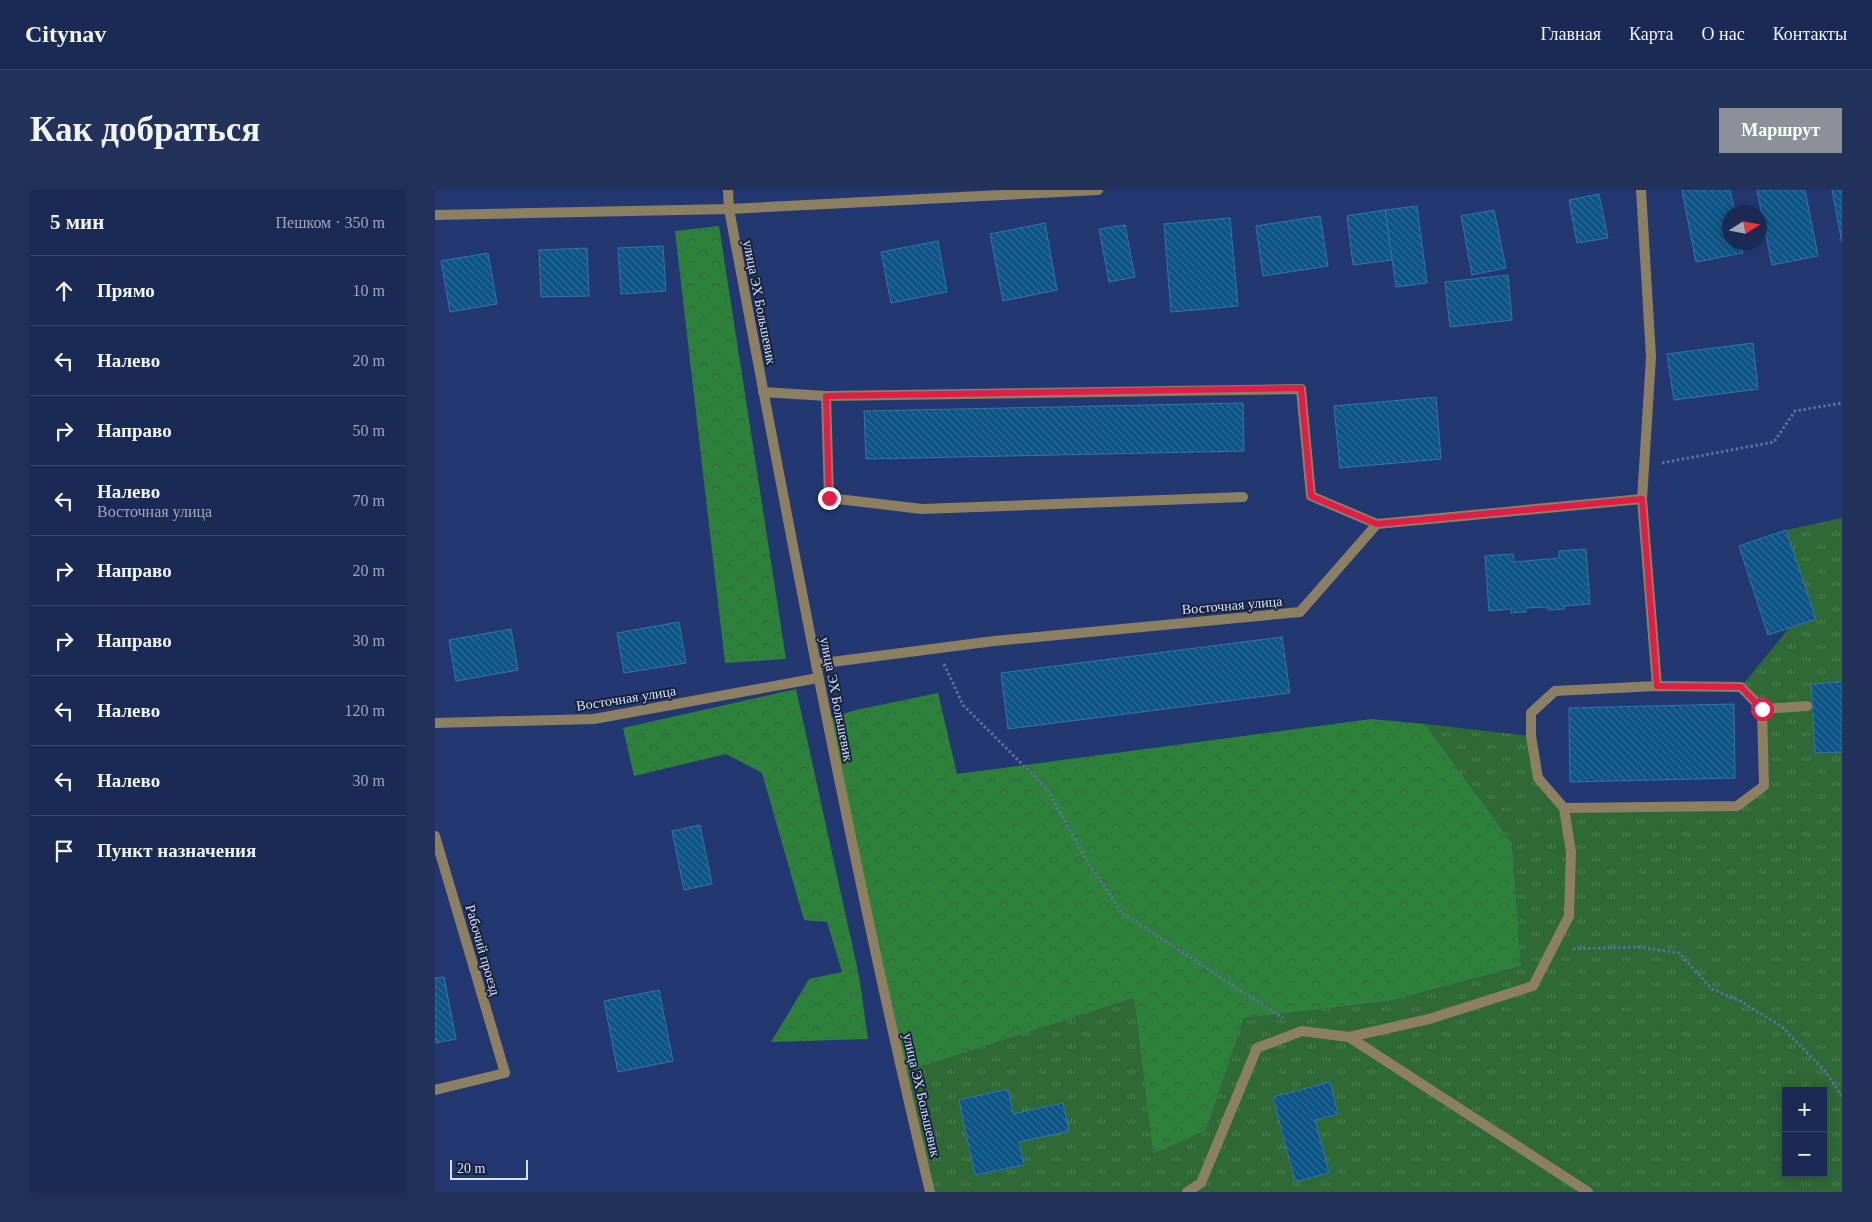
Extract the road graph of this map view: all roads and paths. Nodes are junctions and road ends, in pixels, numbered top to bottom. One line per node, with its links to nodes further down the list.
1 (728, 190): 4 (street, улица ЭХ Большевик)
2 (1099, 190): 4 (street)
3 (1641, 190): 9 (street)
4 (729, 209): 5 (street); 6 (street, улица ЭХ Большевик)
5 (435, 216)
6 (763, 392): 7 (street); 14 (street, улица ЭХ Большевик)
7 (826, 396): 10 (street); 12 (street)
8 (1842, 403): 9 (path)
9 (1644, 466): 11 (street)
10 (1243, 497)
11 (1642, 499): 12 (street); 16 (street)
12 (1377, 524): 13 (street, Восточная улица)
13 (940, 648): 14 (street, Восточная улица); 23 (path)
14 (816, 664): 15 (street, улица ЭХ Большевик)
15 (818, 678): 19 (street, Восточная улица); 27 (street, улица ЭХ Большевик)
16 (1657, 686): 18 (street); 20 (street)
17 (1807, 706): 18 (street)
18 (1762, 709): 20 (street)
19 (435, 723)
20 (1564, 808): 22 (street)
21 (435, 836): 25 (street, Рабочий проезд)
22 (1552, 949): 24 (street); 26 (path)
23 (1302, 1031): 24 (street); 28 (street)
24 (1349, 1037): 29 (street)
25 (435, 1090)
26 (1842, 1096)
27 (930, 1192)
28 (1187, 1192)
29 (1588, 1192)

